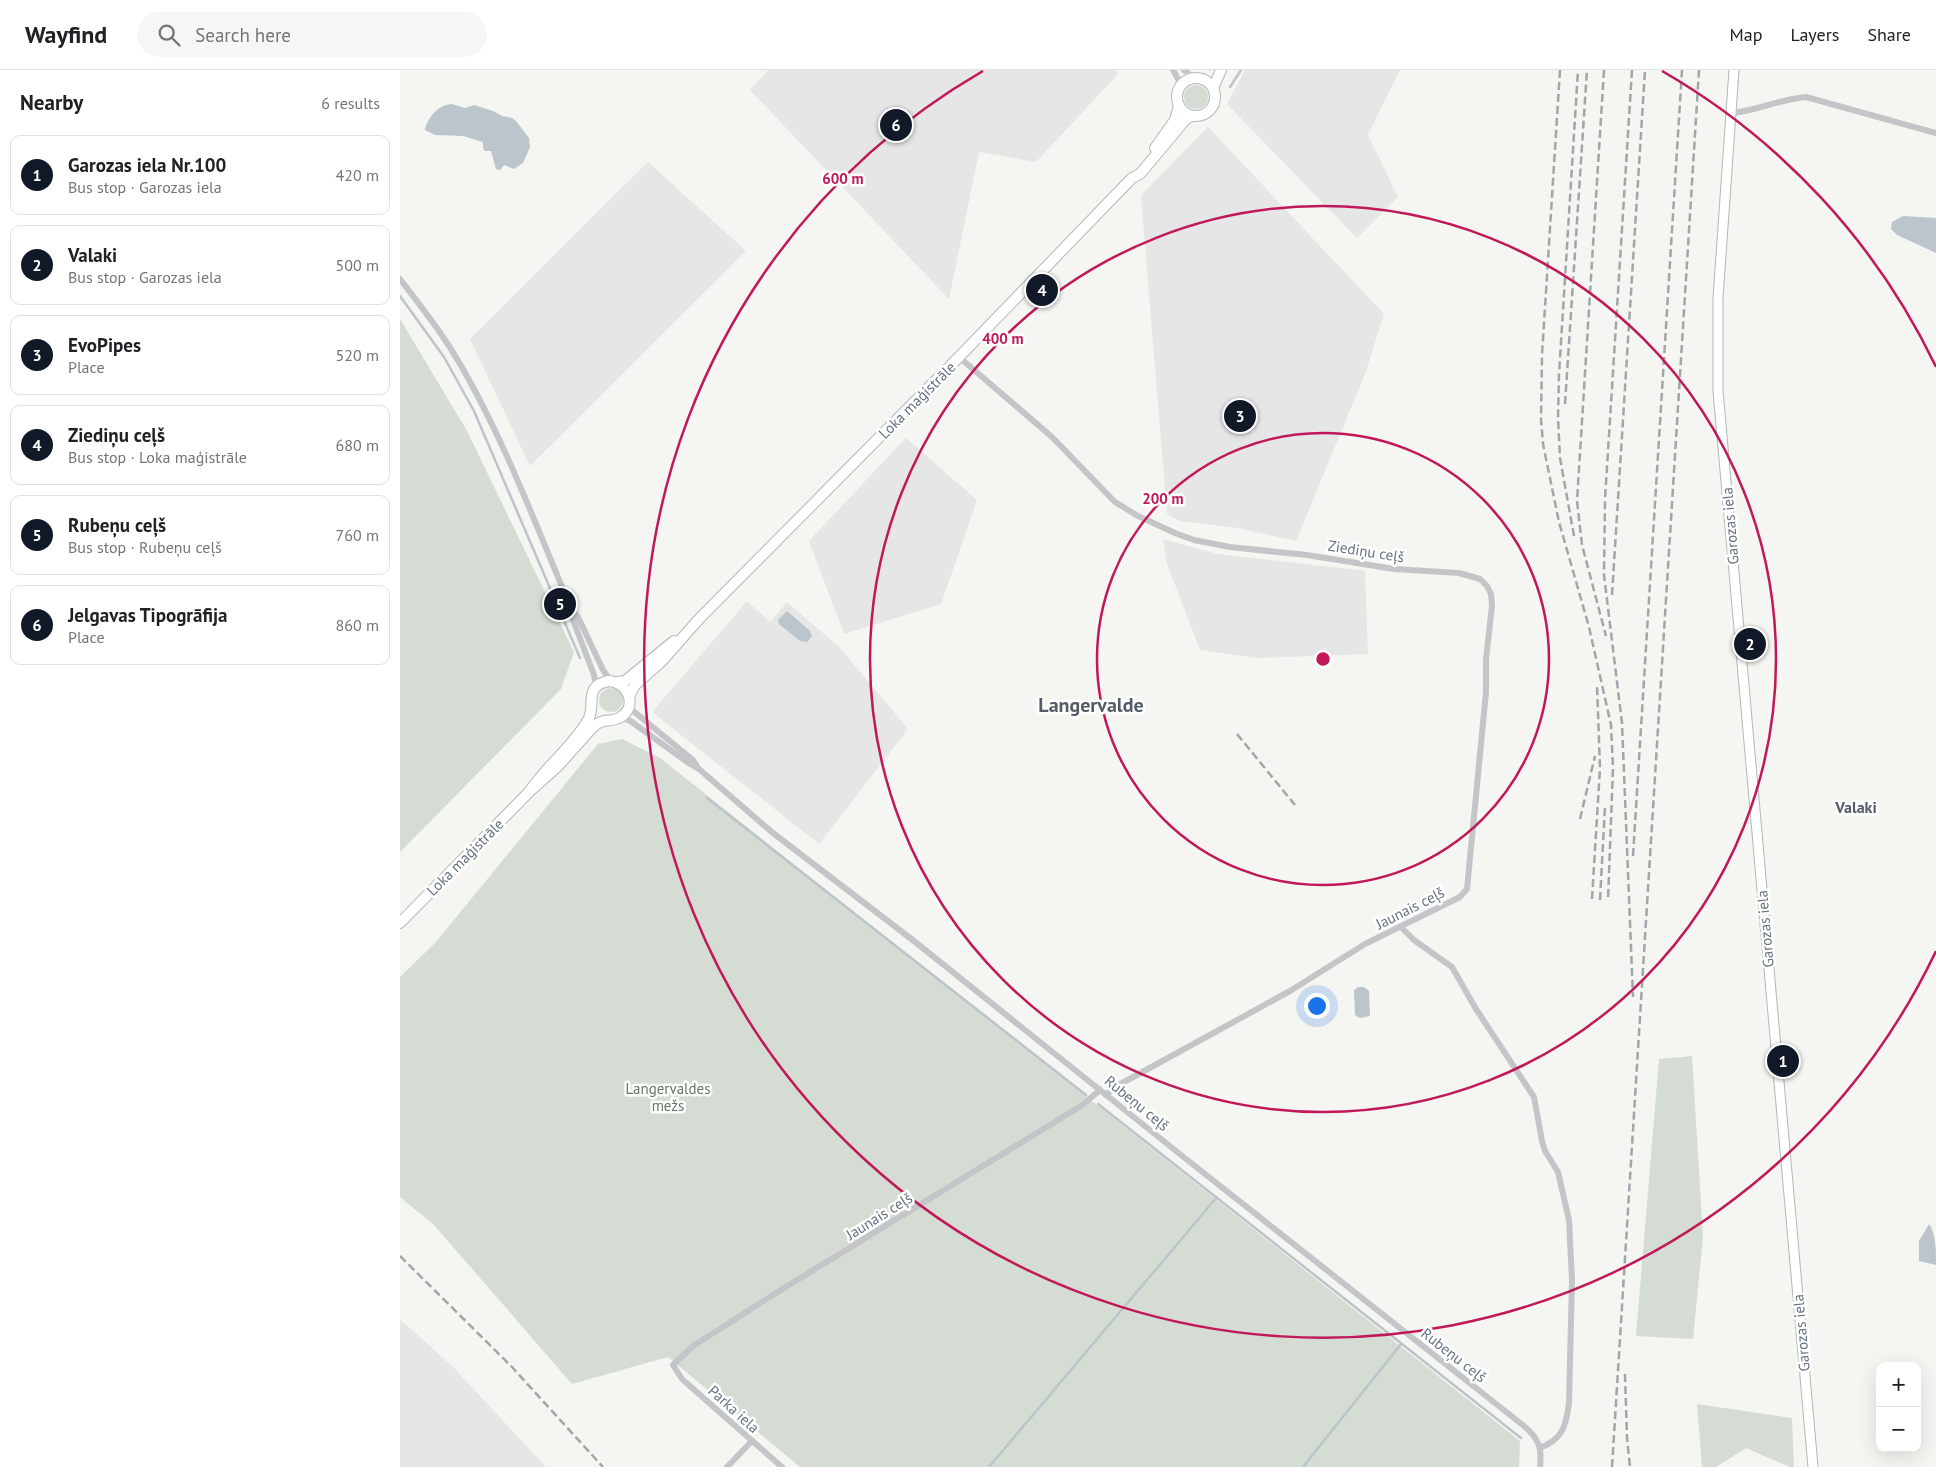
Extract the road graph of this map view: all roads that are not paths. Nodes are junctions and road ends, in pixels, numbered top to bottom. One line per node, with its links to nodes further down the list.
1 (1173, 70): 7 (street)
2 (1184, 70): 6 (street)
3 (1210, 70): 6 (main road)
4 (1221, 70): 8 (main road, Loka maģistrāle)
5 (1734, 70): 10 (main road, Garozas iela)
6 (1197, 78): 7 (main road); 8 (main road)
7 (1180, 87): 9 (main road, Loka maģistrāle)
8 (1213, 88): 11 (main road, Loka maģistrāle)
9 (1179, 106): 11 (main road); 13 (main road, Loka maģistrāle)
10 (1731, 113): 12 (street); 37 (main road, Garozas iela)
11 (1192, 116): 13 (main road, Loka maģistrāle)
12 (1936, 133)
13 (1132, 178): 15 (main road, Loka maģistrāle)
14 (400, 279): 17 (street)
15 (959, 357): 16 (street, Ziediņu ceļš); 18 (main road, Loka maģistrāle)
16 (1491, 594): 28 (street, Jaunais ceļš)
17 (572, 611): 19 (street); 20 (street)
18 (699, 619): 19 (main road, Loka maģistrāle); 21 (main road, Loka maģistrāle)
19 (616, 682): 20 (main road, Loka maģistrāle); 21 (main road)
20 (596, 686): 22 (main road, Loka maģistrāle)
21 (629, 701): 23 (main road, Loka maģistrāle); 25 (street, Rubeņu ceļš)
22 (592, 708): 24 (main road); 26 (main road, Loka maģistrāle)
23 (619, 718): 24 (main road); 25 (street, Rubeņu ceļš)
24 (605, 719): 26 (main road, Loka maģistrāle)
25 (699, 770): 29 (street, Rubeņu ceļš)
26 (530, 791): 27 (main road, Loka maģistrāle)
27 (400, 923)
28 (1400, 927): 30 (street, Jaunais ceļš); 33 (street)
29 (1100, 1090): 30 (street, Rubeņu ceļš); 31 (street, Jaunais ceļš)
30 (1106, 1094): 33 (street, Rubeņu ceļš)
31 (673, 1365): 32 (street, Parka iela)
32 (752, 1441): 34 (street); 35 (street, Parka iela)
33 (1540, 1448): 36 (street)
34 (727, 1467)
35 (782, 1467)
36 (1540, 1467)
37 (1813, 1467)

